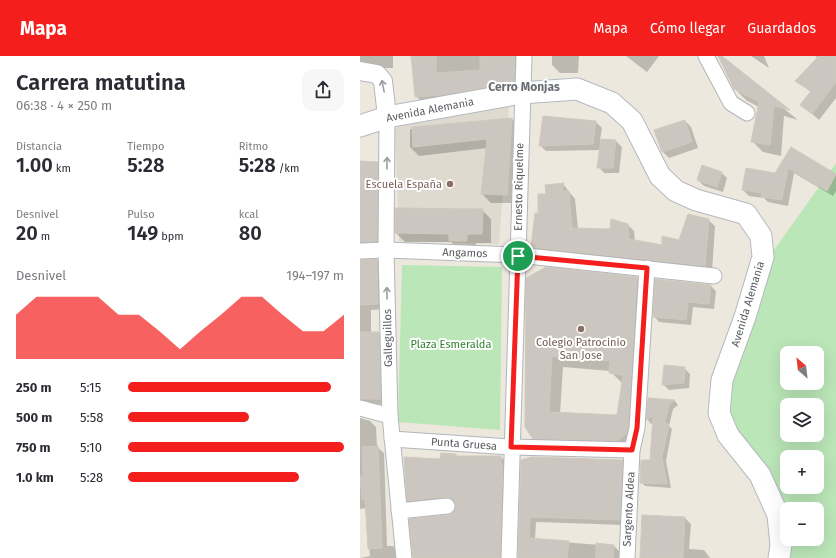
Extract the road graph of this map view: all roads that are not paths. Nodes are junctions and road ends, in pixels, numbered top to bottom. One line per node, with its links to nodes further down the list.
1 (524, 56): 4 (street, Ernesto Riquelme)
2 (706, 56): 5 (street)
3 (360, 71): 6 (street, one-way to 3)
4 (521, 93): 6 (main road, Avenida Alemania); 10 (street, Ernesto Riquelme); 23 (main road, Avenida Alemania)
5 (747, 113)
6 (387, 117): 7 (main road, Avenida Alemania); 8 (street, Galleguillos, one-way to 6)
7 (360, 126)
8 (386, 250): 9 (street, Angamos); 10 (street, Angamos); 14 (street, Galleguillos, one-way to 8)
9 (360, 251)
10 (518, 256): 11 (street, Angamos); 16 (street, Ernesto Riquelme)
11 (647, 268): 12 (street, Angamos); 17 (street, Sargento Aldea)
12 (714, 276)
13 (360, 408): 14 (street)
14 (390, 416): 15 (street, Galleguillos)
15 (392, 439): 16 (street, Punta Gruesa); 19 (street, Galleguillos)
16 (511, 447): 17 (street, Punta Gruesa); 21 (street, Ernesto Riquelme)
17 (632, 450): 22 (street, Sargento Aldea)
18 (447, 506): 19 (street)
19 (399, 511): 20 (street, Galleguillos)
20 (404, 558)
21 (509, 558)
22 (627, 558)
23 (779, 558)

